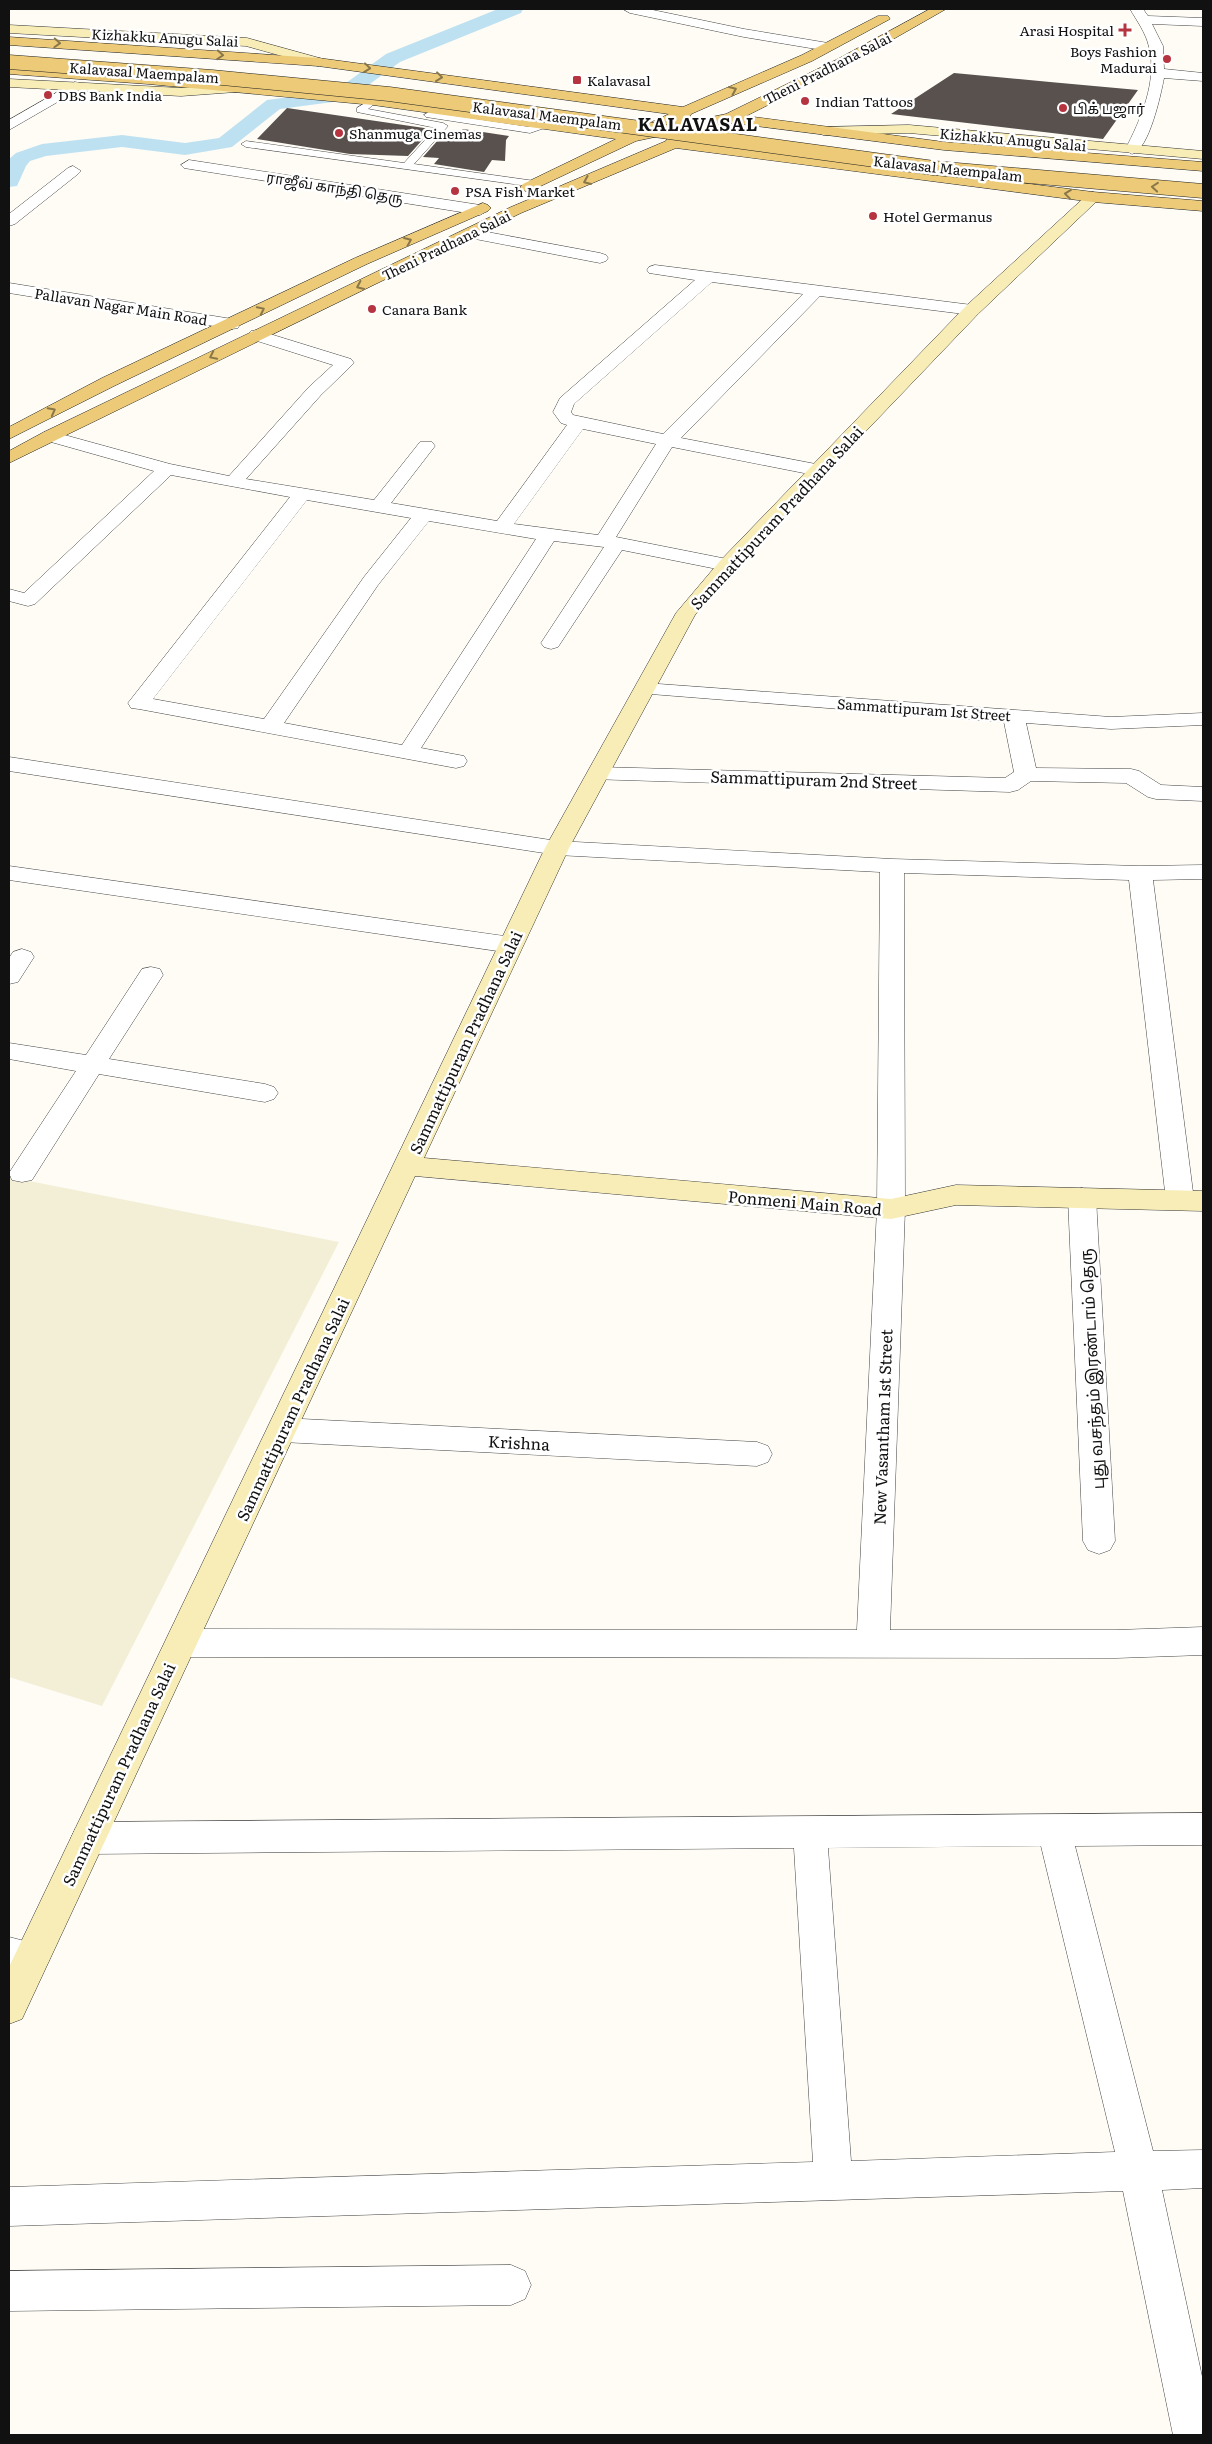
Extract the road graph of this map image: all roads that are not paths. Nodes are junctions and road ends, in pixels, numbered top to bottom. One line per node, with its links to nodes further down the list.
1 (630, 9): 8 (street)
2 (939, 9): 20 (main road, Theni Pradhana Salai)
3 (896, 13): 8 (main road, Theni Pradhana Salai)
4 (1140, 14): 5 (street); 13 (street)
5 (1203, 22)
6 (9, 29): 11 (street, Kizhakku Anugu Salai)
7 (9, 41): 11 (main road, one-way to 11)
8 (828, 47): 21 (main road, Theni Pradhana Salai, one-way to 8)
9 (9, 53): 41 (main road, Kalavasal Maempalam)
10 (9, 62): 43 (main road, Kalavasal Maempalam, one-way to 10, bridge)
11 (318, 62): 18 (main road, one-way to 18)
12 (9, 70): 17 (main road)
13 (1157, 73): 14 (street); 32 (street)
14 (1203, 77)
15 (9, 83): 16 (street)
16 (75, 86): 17 (street); 24 (street)
17 (236, 88): 19 (main road)
18 (543, 91): 21 (main road); 22 (main road)
19 (373, 101): 25 (main road); 37 (lane)
20 (764, 101): 23 (main road, Theni Pradhana Salai); 26 (main road)
21 (703, 103): 22 (main road, Theni Pradhana Salai)
22 (685, 112): 27 (main road); 29 (main road, Theni Pradhana Salai)
23 (730, 118): 26 (main road); 27 (main road); 30 (main road, Theni Pradhana Salai)
24 (9, 126)
25 (553, 126): 29 (main road); 33 (main road)
26 (790, 127): 28 (main road)
27 (679, 128): 29 (main road); 30 (main road)
28 (823, 131): 32 (street, Kizhakku Anugu Salai); 39 (main road)
29 (633, 137): 33 (main road, Theni Pradhana Salai)
30 (674, 143): 35 (main road, Theni Pradhana Salai); 38 (main road)
31 (246, 144): 37 (lane)
32 (1132, 150): 34 (street, Kizhakku Anugu Salai)
33 (594, 155): 42 (main road, Theni Pradhana Salai)
34 (1203, 156)
35 (632, 162): 38 (main road); 48 (main road, Theni Pradhana Salai, one-way to 48)
36 (189, 165): 46 (street, ராஜீவ் காந்தி தெரு)
37 (408, 165): 42 (lane)
38 (862, 167): 44 (main road, one-way to 38)
39 (1203, 167)
40 (73, 171): 47 (street)
41 (1203, 180)
42 (535, 184): 46 (main road, Theni Pradhana Salai)
43 (1203, 191)
44 (1093, 197): 45 (main road); 54 (street, Sammattipuram Pradhana Salai)
45 (1203, 206)
46 (480, 210): 55 (main road, Theni Pradhana Salai, one-way to 46)
47 (9, 220)
48 (472, 234): 49 (street); 56 (main road, Theni Pradhana Salai, one-way to 56)
49 (600, 258)
50 (655, 270): 51 (street)
51 (708, 277): 53 (street); 57 (street)
52 (9, 288): 55 (street, Pallavan Nagar Main Road)
53 (815, 291): 54 (street); 60 (street)
54 (972, 310): 64 (street, Sammattipuram Pradhana Salai)
55 (232, 324): 58 (main road, Theni Pradhana Salai, one-way to 55)
56 (257, 335): 59 (main road, Theni Pradhana Salai, one-way to 59); 65 (street)
57 (578, 423): 60 (street); 69 (street)
58 (9, 434)
59 (50, 436): 62 (main road, Theni Pradhana Salai); 63 (street)
60 (667, 441): 64 (street); 71 (street)
61 (426, 446): 67 (street)
62 (9, 458)
63 (167, 469): 65 (street); 73 (street)
64 (819, 470): 72 (street, Sammattipuram Pradhana Salai)
65 (234, 482): 66 (street)
66 (302, 494): 67 (street); 78 (street)
67 (379, 506): 68 (street)
68 (424, 514): 69 (street); 78 (street)
69 (502, 526): 70 (street)
70 (548, 535): 71 (street); 79 (street)
71 (610, 542): 72 (street); 74 (street)
72 (727, 566): 75 (street, Sammattipuram Pradhana Salai)
73 (9, 596)
74 (551, 643)
75 (645, 689): 76 (street, Sammattipuram 1st Street); 82 (street, Sammattipuram Pradhana Salai)
76 (1013, 716): 77 (street, Sammattipuram 1st Street); 83 (street)
77 (1203, 719)
78 (270, 727): 79 (street)
79 (408, 752): 80 (street)
80 (456, 761)
81 (9, 764): 85 (street)
82 (598, 774): 83 (street, Sammattipuram 2nd Street); 85 (street, Sammattipuram Pradhana Salai)
83 (1026, 774): 84 (street)
84 (1203, 794)
85 (557, 848): 86 (street); 90 (street, Sammattipuram Pradhana Salai)
86 (892, 866): 89 (street); 99 (street, New Vasantham 1st Street)
87 (1203, 872): 89 (street)
88 (9, 873): 90 (street)
89 (1140, 873): 98 (street)
90 (511, 946): 95 (street, Sammattipuram Pradhana Salai)
91 (151, 975): 93 (street)
92 (9, 1051): 93 (street)
93 (93, 1066): 94 (street); 96 (street)
94 (265, 1093)
95 (406, 1166): 99 (street, Ponmeni Main Road); 100 (street, Sammattipuram Pradhana Salai)
96 (22, 1174)
97 (1082, 1198): 98 (street, Ponmeni Main Road); 99 (street, Ponmeni Main Road); 102 (street, புது வசந்தம் இரண்டாம் தெரு)
98 (1192, 1200)
99 (891, 1209): 105 (street, New Vasantham 1st Street)
100 (282, 1430): 101 (street, Krishna); 104 (street, Sammattipuram Pradhana Salai)
101 (757, 1454)
102 (1099, 1541)
103 (1203, 1641): 105 (street)
104 (181, 1643): 105 (street); 109 (street, Sammattipuram Pradhana Salai)
105 (874, 1644)
106 (1203, 1829): 107 (street)
107 (1054, 1830): 108 (street); 113 (street)
108 (810, 1832): 109 (street); 114 (street)
109 (88, 1838): 110 (street, Sammattipuram Pradhana Salai)
110 (20, 1956): 111 (street, Sammattipuram Pradhana Salai)
111 (9, 2006)
112 (1203, 2169): 113 (street)
113 (1139, 2172): 114 (street); 118 (street)
114 (833, 2179): 115 (street)
115 (9, 2207)
116 (511, 2284): 117 (street)
117 (9, 2291)
118 (1194, 2435)

